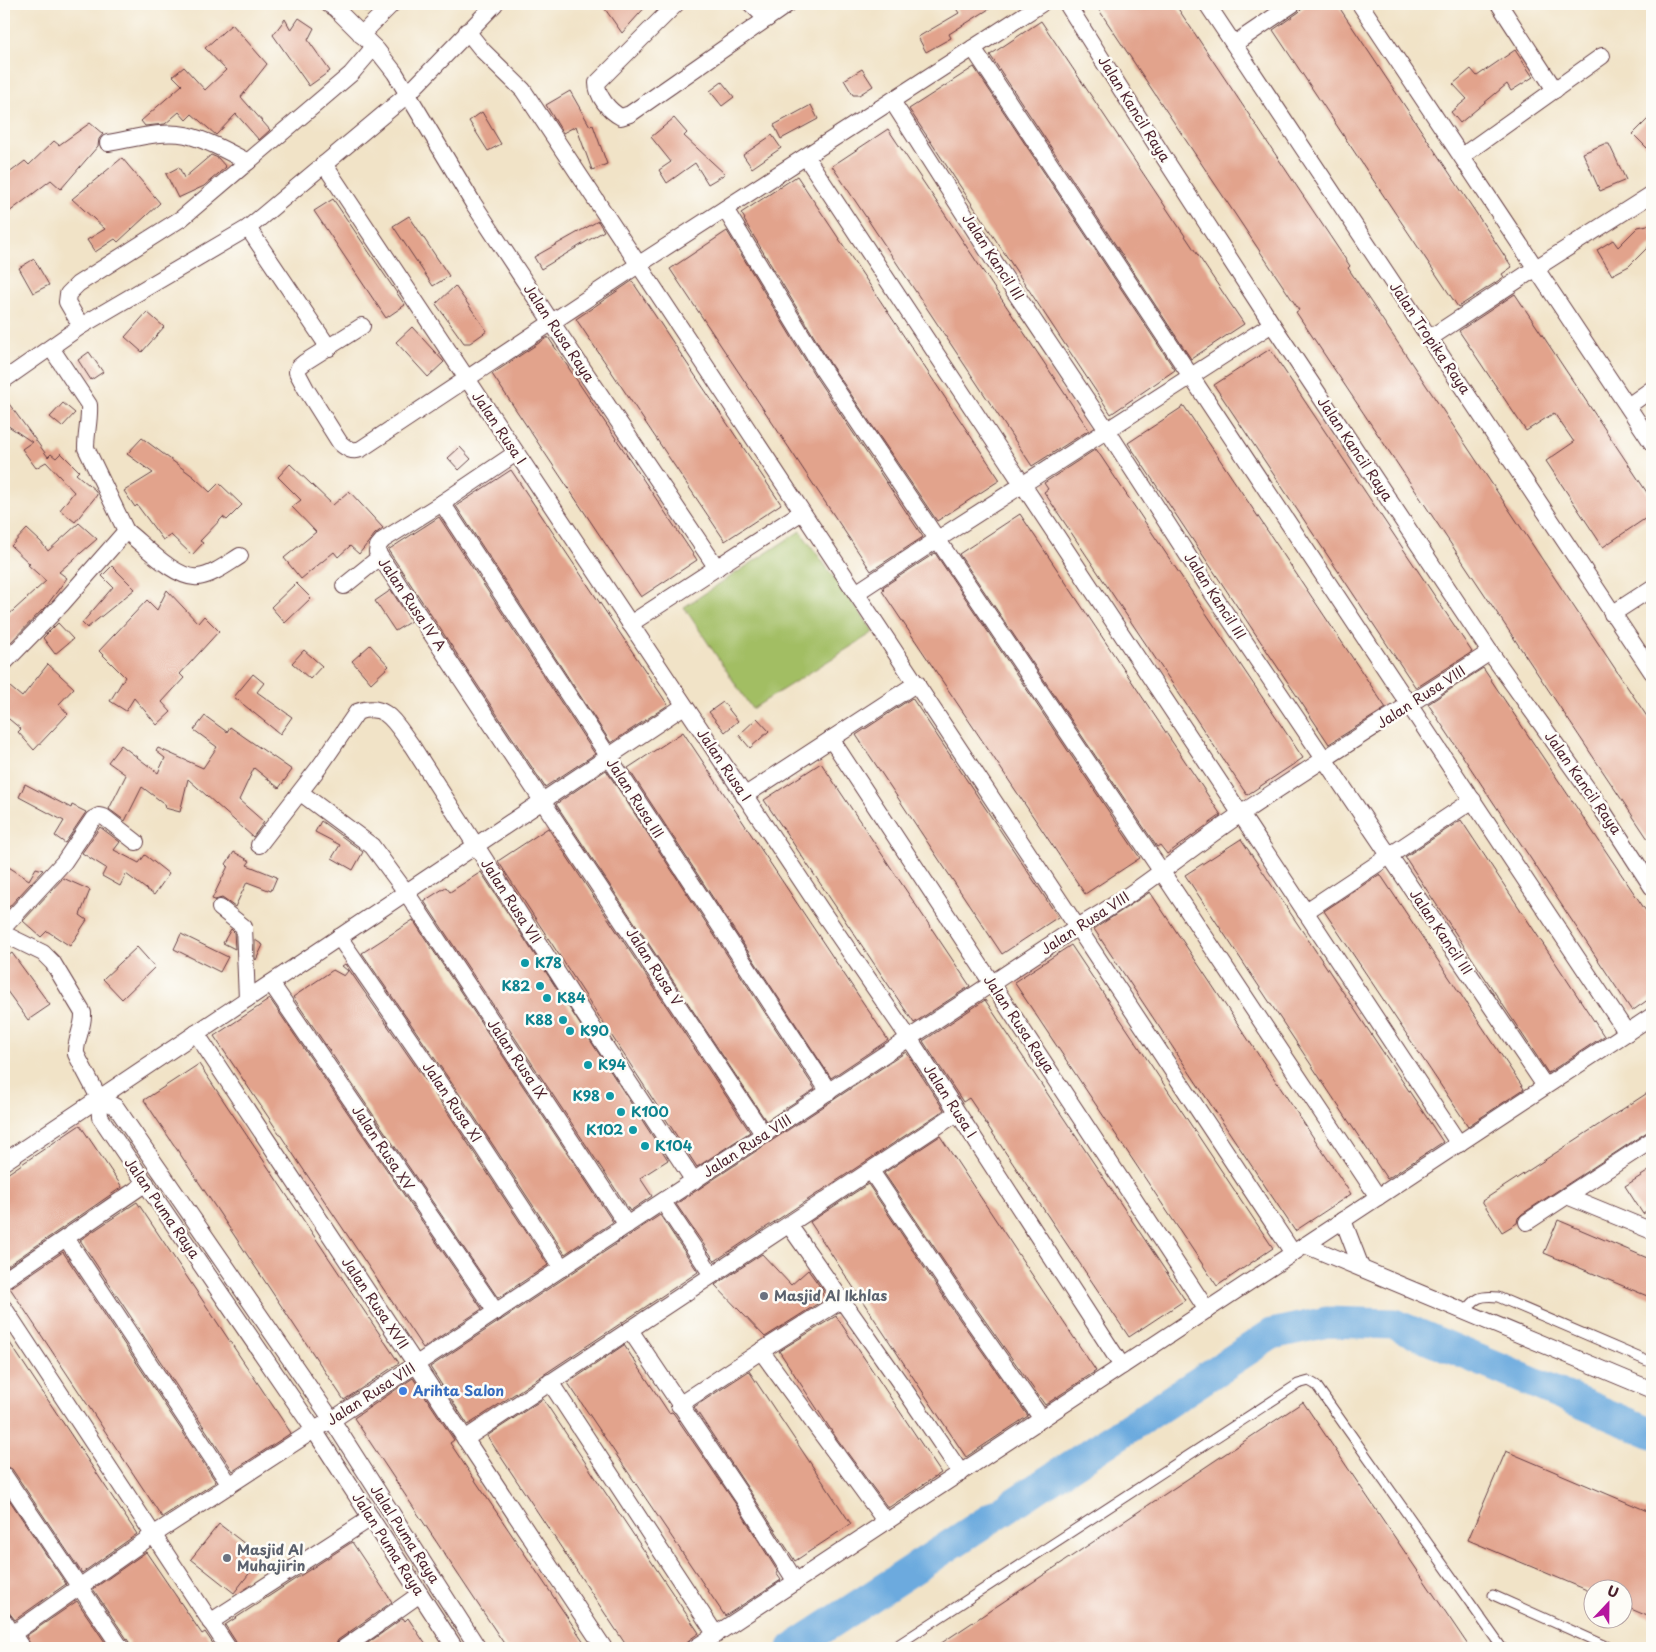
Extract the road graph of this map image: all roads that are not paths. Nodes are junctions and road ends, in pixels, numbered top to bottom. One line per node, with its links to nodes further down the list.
1 (328, 4): 15 (street, Jalan Rusa Raya)
2 (392, 4): 15 (street)
3 (495, 4): 14 (street)
4 (676, 4): 13 (street)
5 (751, 4): 13 (street)
6 (788, 4): 13 (street)
7 (1041, 4): 17 (street)
8 (1067, 4): 34 (street, Jalan Kancil Raya)
9 (1207, 4): 16 (street, Jalan Tropika Raya)
10 (1293, 4): 16 (street)
11 (1360, 4): 24 (street)
12 (1499, 4): 20 (street)
13 (767, 19)
14 (467, 31): 21 (street); 31 (street)
15 (361, 35): 18 (street, Jalan Rusa Raya)
16 (1234, 44): 37 (street, Jalan Tropika Raya)
17 (973, 48): 22 (street); 40 (street)
18 (375, 49): 21 (street, Jalan Rusa Raya); 26 (street)
19 (1602, 56): 20 (street)
20 (1555, 90): 24 (street)
21 (408, 94): 27 (street); 33 (street, Jalan Rusa Raya)
22 (892, 101): 25 (street); 45 (street, Jalan Kancil III)
23 (108, 143): 26 (street)
24 (1462, 156): 32 (street)
25 (806, 157): 29 (street); 48 (street)
26 (248, 162): 35 (street)
27 (324, 164): 30 (street); 41 (street, Jalan Rusa I)
28 (1652, 194): 32 (street)
29 (725, 209): 31 (street); 52 (street)
30 (248, 228): 35 (street); 39 (street)
31 (638, 266): 33 (street); 50 (street)
32 (1536, 268): 37 (street); 44 (street)
33 (552, 323): 41 (street); 55 (street, Jalan Rusa Raya)
34 (1272, 324): 40 (street); 61 (street, Jalan Kancil Raya)
35 (82, 326): 38 (street)
36 (362, 326): 39 (street)
37 (1430, 338): 59 (street, Jalan Tropika Raya)
38 (51, 348): 42 (street); 51 (street)
39 (329, 348): 41 (street)
40 (1191, 376): 45 (street); 65 (street)
41 (467, 379): 47 (street, Jalan Rusa I)
42 (4, 380)
43 (1652, 389): 44 (street)
44 (1628, 406): 46 (street)
45 (1107, 430): 48 (street); 69 (street, Jalan Kancil III)
46 (1652, 443)
47 (516, 453): 49 (street, Jalan Rusa IV A); 60 (street, Jalan Rusa I)
48 (1023, 485): 52 (street); 74 (street)
49 (442, 504): 54 (street, Jalan Rusa IV A); 68 (street, Jalan Rusa III)
50 (802, 512): 55 (street); 58 (street)
51 (126, 531): 53 (street); 62 (street)
52 (938, 539): 58 (street); 79 (street)
53 (240, 556)
54 (380, 558): 56 (street); 73 (street, Jalan Rusa IV A)
55 (717, 568): 60 (street)
56 (344, 586)
57 (1652, 588): 59 (street)
58 (856, 593): 64 (street)
59 (1612, 614): 63 (street, Jalan Tropika Raya)
60 (630, 624): 66 (street, Jalan Rusa I)
61 (1490, 652): 65 (street, Jalan Rusa VIII); 80 (street, Jalan Kancil Raya)
62 (4, 663)
63 (1652, 672)
64 (917, 683): 67 (street); 85 (street)
65 (1409, 705): 69 (street, Jalan Rusa VIII); 72 (street)
66 (684, 706): 68 (street); 71 (street, Jalan Rusa I)
67 (831, 739): 71 (street); 89 (street, Jalan Rusa Raya)
68 (608, 757): 73 (street); 96 (street, Jalan Rusa III)
69 (1325, 759): 74 (street, Jalan Rusa VIII); 78 (street, Jalan Kancil III)
70 (300, 793): 76 (street); 77 (street, Jalan Rusa VII); 81 (street, Jalan Rusa IX)
71 (744, 796): 94 (street, Jalan Rusa I)
72 (1473, 800): 78 (street); 92 (street)
73 (543, 801): 77 (street); 99 (street, Jalan Rusa V)
74 (1241, 814): 79 (street, Jalan Rusa VIII); 83 (street)
75 (136, 842): 84 (street)
76 (259, 845)
77 (475, 846): 81 (street); 104 (street, Jalan Rusa VII)
78 (1389, 856): 83 (street); 95 (street, Jalan Kancil III)
79 (1162, 872): 85 (street, Jalan Rusa VIII); 107 (street)
80 (1652, 887)
81 (406, 892): 87 (street); 111 (street, Jalan Rusa IX)
82 (220, 908): 90 (street)
83 (1305, 912): 101 (street)
84 (4, 927)
85 (1078, 927): 89 (street, Jalan Rusa VIII); 115 (street)
86 (4, 934): 97 (street)
87 (339, 937): 88 (street); 116 (street, Jalan Rusa XI)
88 (271, 983): 90 (street); 123 (street, Jalan Rusa XV)
89 (992, 984): 94 (street, Jalan Rusa VIII); 122 (street, Jalan Rusa Raya)
90 (247, 999): 93 (street)
91 (1652, 1016): 92 (street)
92 (1627, 1032): 95 (street)
93 (196, 1033): 97 (street); 128 (street, Jalan Rusa XVII)
94 (909, 1038): 96 (street, Jalan Rusa VIII); 98 (street, Jalan Rusa I)
95 (1545, 1086): 101 (street)
96 (829, 1092): 99 (street, Jalan Rusa VIII)
97 (99, 1098): 102 (street); 105 (street, Jalan Puma Raya); 134 (street, Jalan Puma Raya)
98 (957, 1112): 103 (street); 129 (street, Jalan Rusa I)
99 (764, 1135): 104 (street, Jalan Rusa VIII)
100 (1652, 1140): 106 (street)
101 (1459, 1144): 107 (street)
102 (4, 1162)
103 (871, 1171): 112 (street); 133 (street)
104 (694, 1181): 108 (street, Jalan Rusa VIII)
105 (146, 1183): 114 (street); 135 (street, Jalan Puma Raya)
106 (1567, 1196): 110 (street); 113 (street)
107 (1378, 1197): 109 (street)
108 (663, 1202): 111 (street, Jalan Rusa VIII); 118 (street)
109 (1342, 1220): 115 (street); 117 (street)
110 (1527, 1222)
111 (627, 1225): 116 (street, Jalan Rusa VIII)
112 (789, 1225): 118 (street); 120 (street)
113 (1652, 1231)
114 (66, 1238): 119 (street); 139 (street)
115 (1299, 1249): 117 (street); 122 (street)
116 (562, 1268): 123 (street, Jalan Rusa VIII)
117 (1361, 1268): 124 (street)
118 (712, 1275): 125 (street)
119 (4, 1280)
120 (842, 1300): 126 (street); 137 (street)
121 (4, 1308): 142 (street)
122 (1207, 1310): 129 (street)
123 (496, 1312): 128 (street, Jalan Rusa VIII)
124 (1465, 1312): 127 (lane); 131 (street)
125 (630, 1330): 130 (street); 132 (street)
126 (761, 1351): 132 (street); 141 (street)
127 (1652, 1364)
128 (416, 1365): 134 (street, Jalan Rusa VIII); 136 (street, Jalan Rusa XVII)
129 (1122, 1366): 133 (street)
130 (550, 1382): 136 (street); 149 (street)
131 (1652, 1390)
132 (679, 1405): 143 (street)
133 (1042, 1419): 137 (street)
134 (332, 1420): 135 (street, Jalan Rusa VIII); 155 (street, Jalal Puma Raya)
135 (314, 1430): 139 (street, Jalan Rusa VIII); 140 (street, Jalan Puma Raya)
136 (465, 1439): 156 (street, Jalan Rusa XVII)
137 (961, 1473): 141 (street)
138 (4, 1475): 144 (street)
139 (230, 1485): 142 (street, Jalan Rusa VIII)
140 (371, 1518): 145 (street, Jalan Puma Raya); 147 (street)
141 (886, 1522): 143 (street)
142 (153, 1535): 144 (street, Jalan Rusa VIII); 147 (street)
143 (796, 1582): 149 (street)
144 (80, 1586): 148 (street, Jalan Rusa VIII); 151 (street)
145 (420, 1594): 153 (street); 154 (street, Jalan Puma Raya)
146 (1493, 1595): 160 (lane)
147 (210, 1622): 152 (street)
148 (6, 1631): 150 (street)
149 (716, 1635): 157 (street)
150 (22, 1648)
151 (121, 1648)
152 (228, 1648)
153 (344, 1648)
154 (455, 1648)
155 (478, 1648)
156 (604, 1648)
157 (695, 1648)
158 (893, 1648): 159 (lane)
159 (1502, 1648)
160 (1611, 1648)

